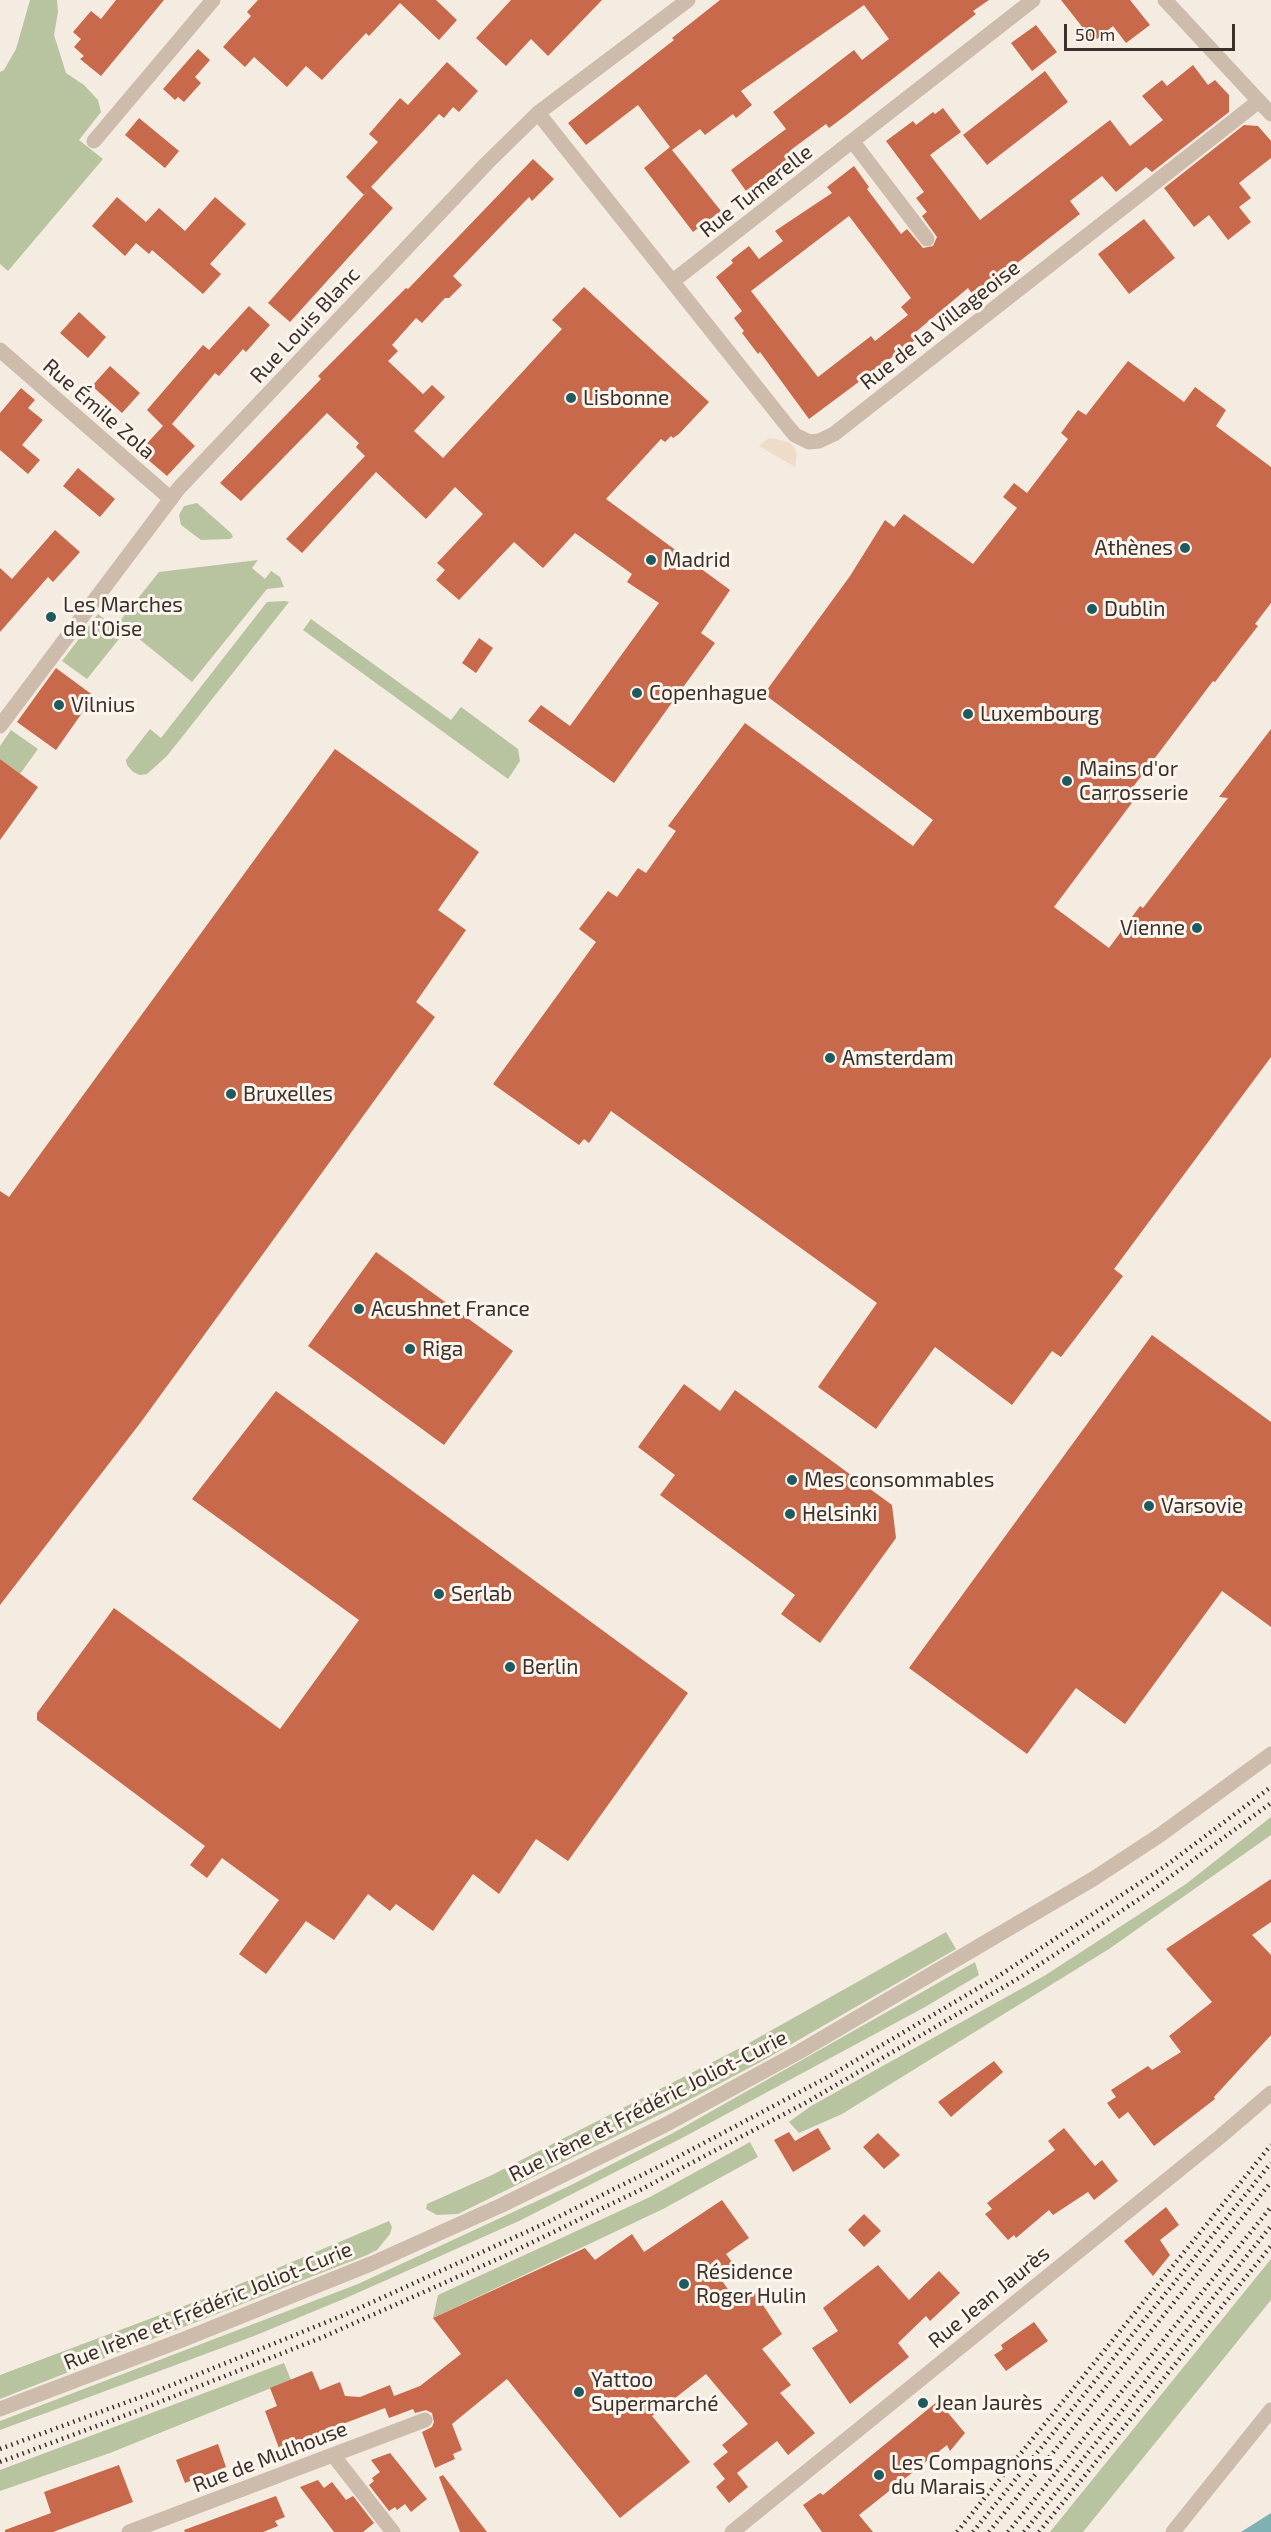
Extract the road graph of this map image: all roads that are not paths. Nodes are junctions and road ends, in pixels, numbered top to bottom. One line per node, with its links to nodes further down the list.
1 (213, 0): 8 (street)
2 (688, 0): 6 (street, Rue Louis Blanc)
3 (1033, 0): 9 (street, Rue Tumerelle)
4 (1165, 0): 5 (street)
5 (1259, 101): 7 (street); 11 (street, Rue de la Villageoise)
6 (538, 113): 11 (street); 13 (street, Rue Louis Blanc)
7 (1271, 114)
8 (94, 141)
9 (854, 142): 10 (street); 11 (street, Rue Tumerelle)
10 (927, 240)
11 (673, 281)
12 (0, 350): 13 (street, Rue Émile Zola)
13 (171, 499): 14 (street, Rue Louis Blanc)
14 (0, 726)
15 (1271, 1754): 17 (street, Rue Irène et Frédéric Joliot-Curie)
16 (1271, 2093): 23 (street, Rue Jean Jaurès)
17 (0, 2409)
18 (1271, 2410): 24 (street)
19 (425, 2420): 20 (street, Rue de Mulhouse)
20 (333, 2455): 21 (street, Rue de Mulhouse); 22 (street)
21 (129, 2532)
22 (393, 2532)
23 (732, 2532)
24 (1173, 2532)

